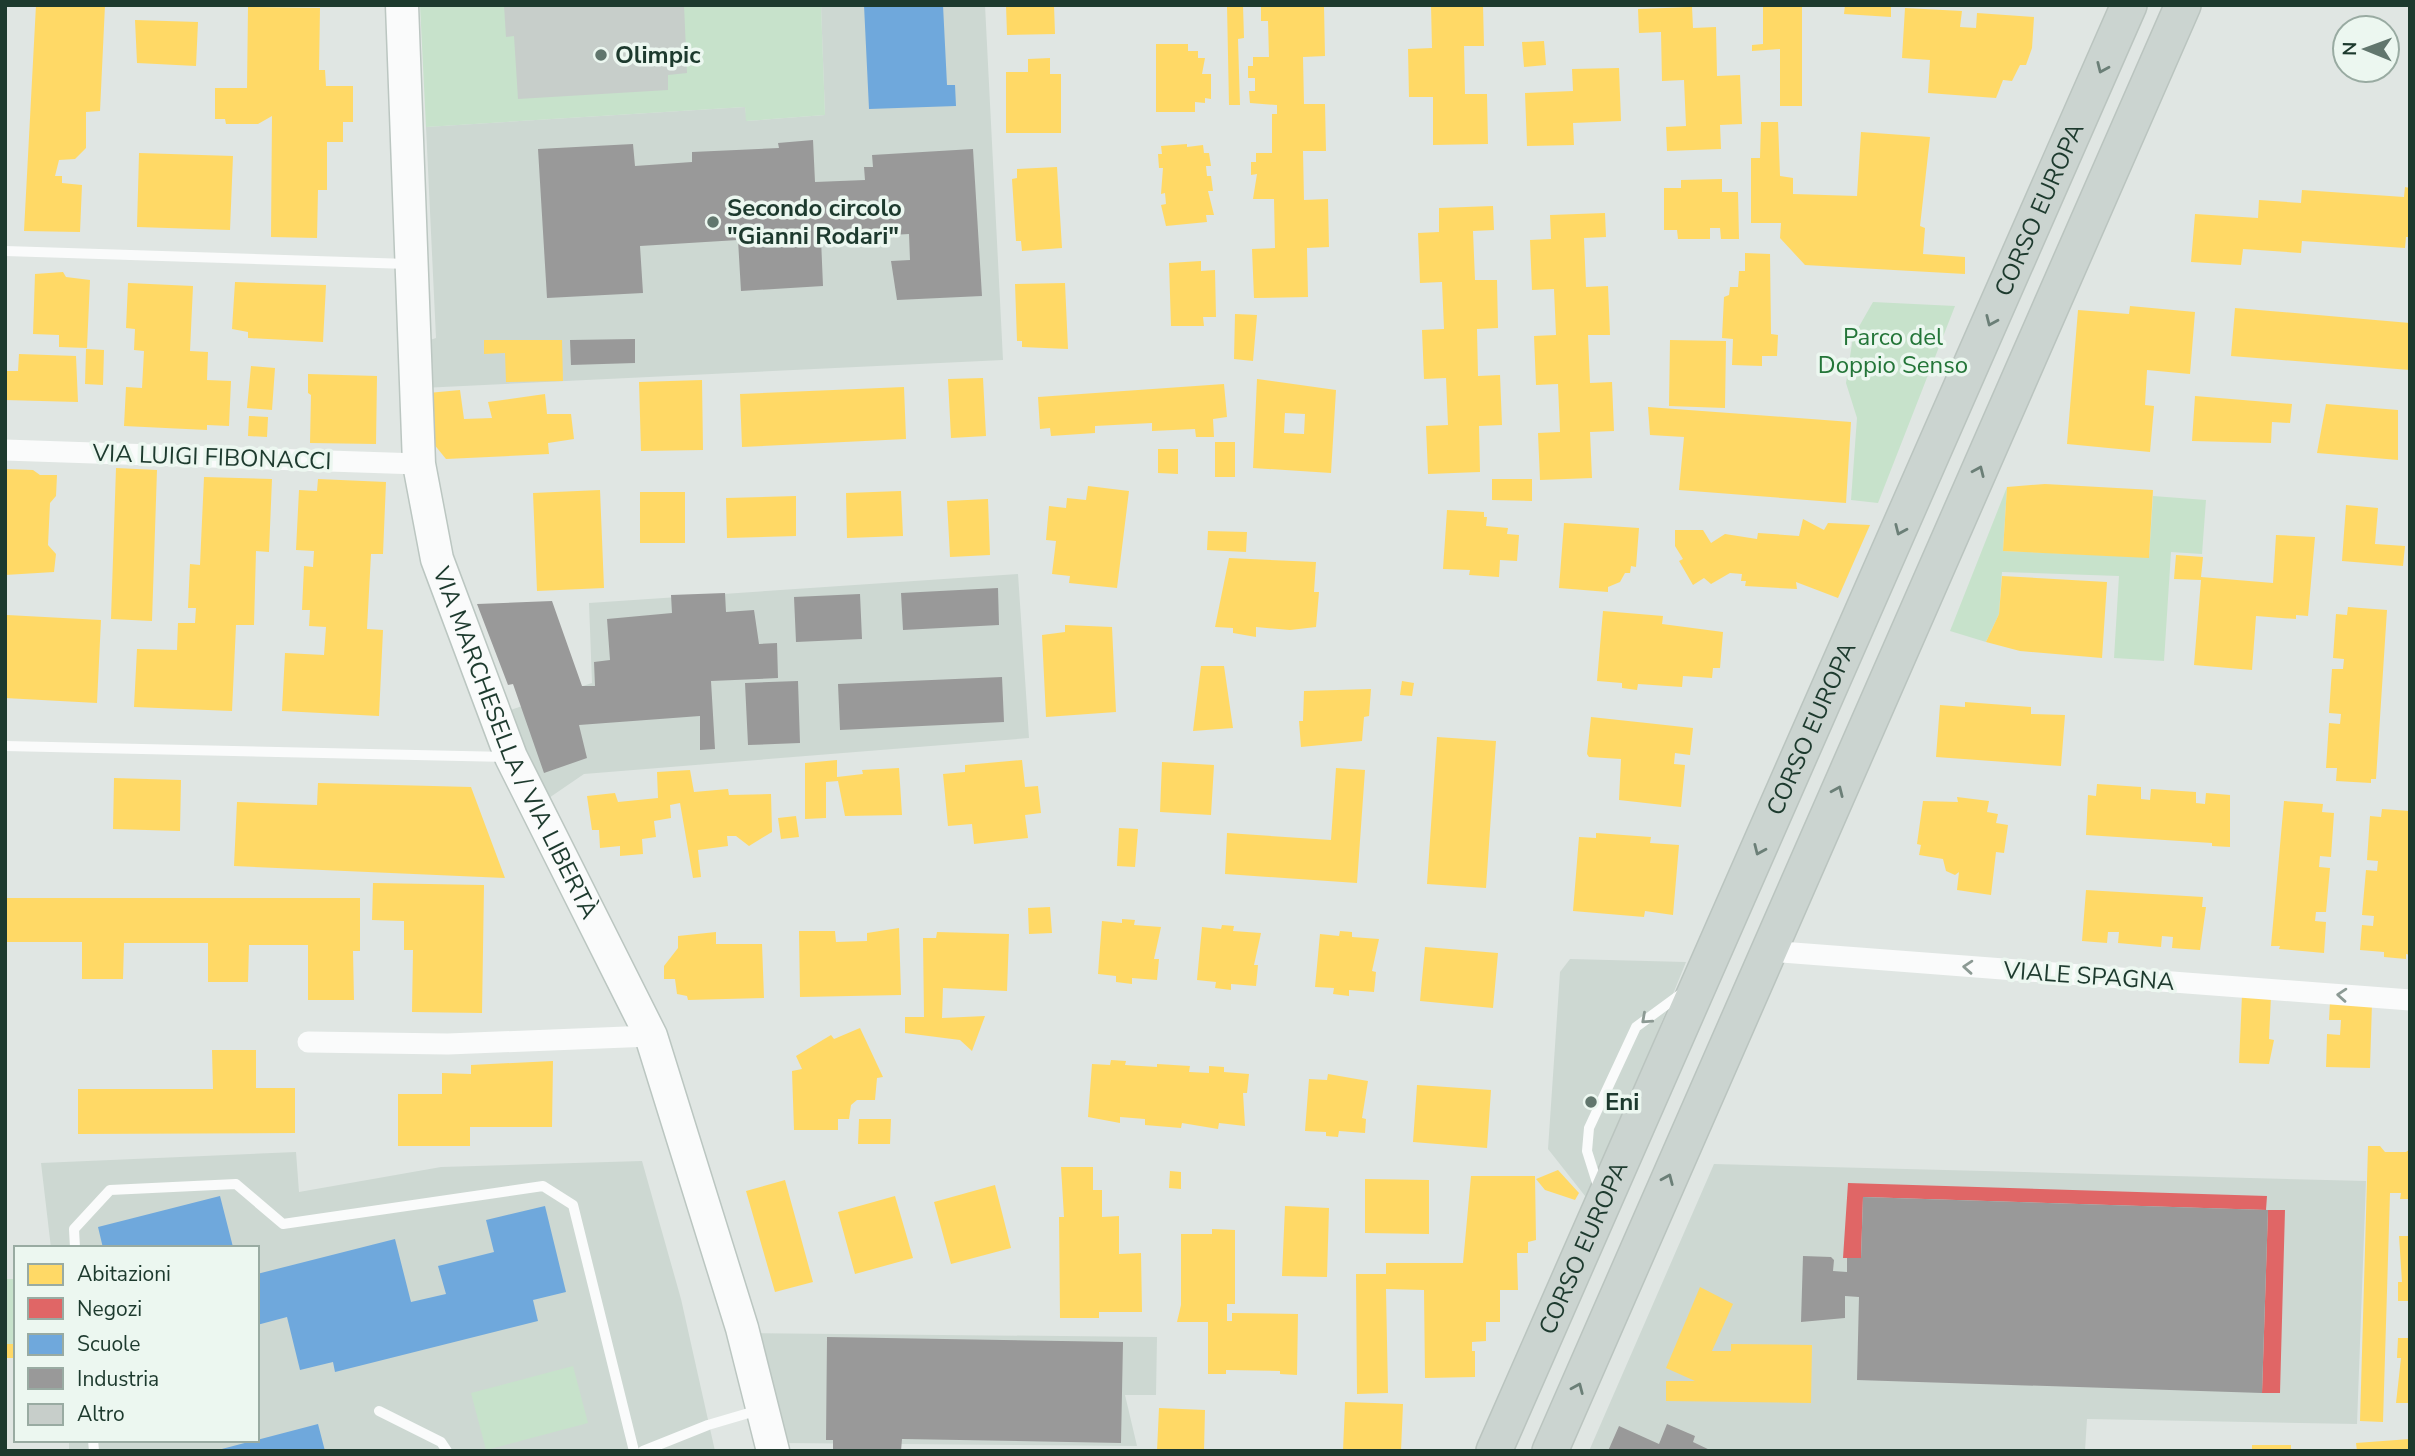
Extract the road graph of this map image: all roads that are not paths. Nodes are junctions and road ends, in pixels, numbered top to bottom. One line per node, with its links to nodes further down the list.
1 (402, 5): 5 (street, VIA MARCHESELLA / VIA LIBERTÀ)
2 (2129, 5): 21 (main road, CORSO EUROPA, one-way to 21)
3 (2183, 5): 10 (main road, CORSO EUROPA, one-way to 3)
4 (5, 251): 5 (lane)
5 (412, 264): 7 (street, VIA MARCHESELLA / VIA LIBERTÀ)
6 (5, 450): 7 (street, VIA LUIGI FIBONACCI)
7 (419, 464): 9 (street, VIA MARCHESELLA / VIA LIBERTÀ)
8 (5, 746): 9 (lane)
9 (511, 757): 12 (street, VIA MARCHESELLA / VIA LIBERTÀ)
10 (1768, 951): 11 (street, VIALE SPAGNA, one-way to 10); 22 (main road, CORSO EUROPA, one-way to 10)
11 (2410, 1000)
12 (651, 1036): 13 (street); 15 (street, VIA MARCHESELLA / VIA LIBERTÀ)
13 (308, 1042)
14 (75, 1246): 18 (lane)
15 (762, 1409): 19 (lane); 20 (street, VIA MARCHESELLA / VIA LIBERTÀ)
16 (379, 1411): 17 (lane)
17 (447, 1451)
18 (634, 1451)
19 (643, 1451)
20 (773, 1451)
21 (1493, 1451)
22 (1550, 1451)

